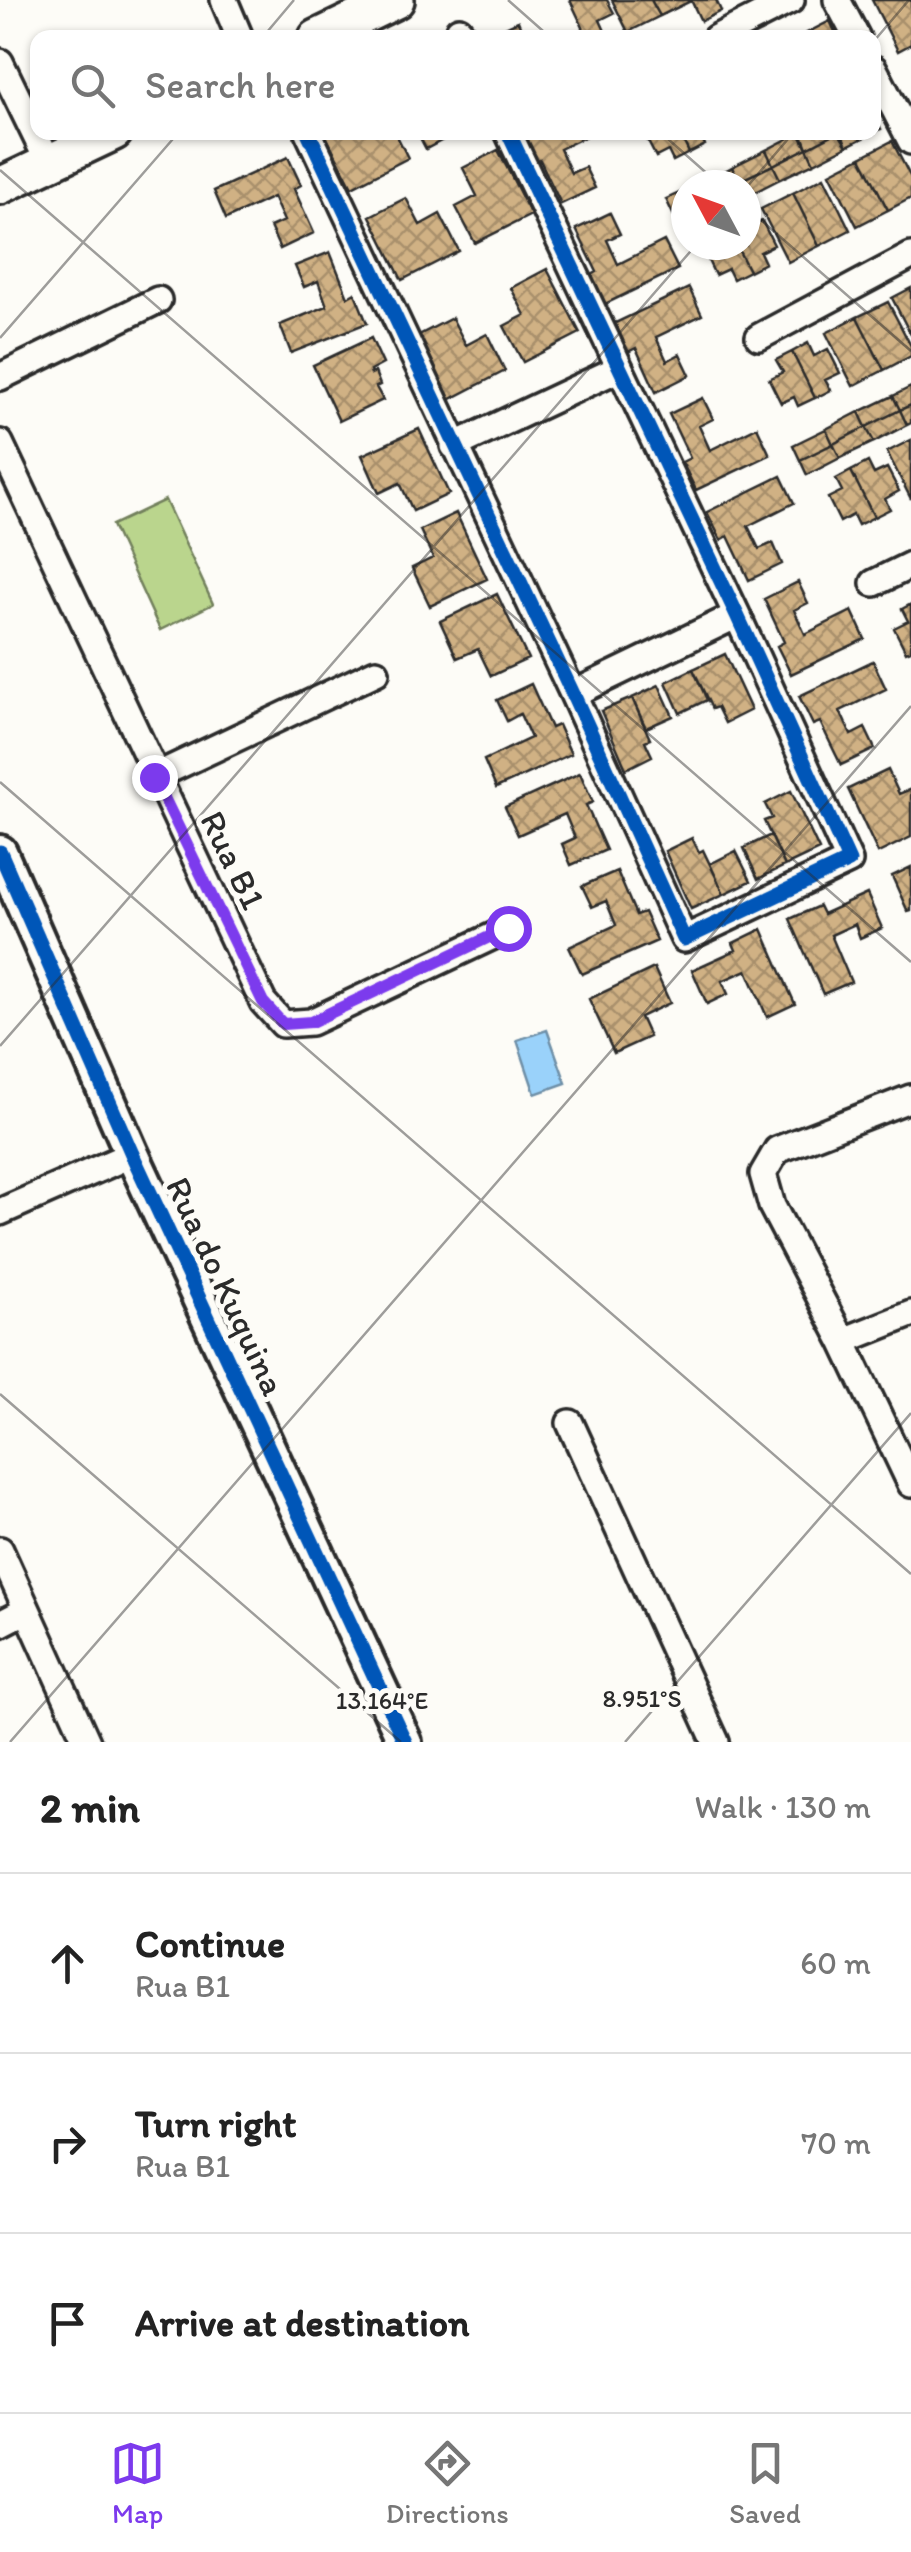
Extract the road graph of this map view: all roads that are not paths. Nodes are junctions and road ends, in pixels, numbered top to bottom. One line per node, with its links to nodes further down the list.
1 (224, 0): 5 (street)
2 (396, 0): 6 (main road)
3 (792, 0): 7 (street)
4 (838, 0): 8 (street)
5 (237, 30)
6 (333, 30)
7 (732, 30)
8 (853, 30)
9 (0, 62): 11 (street)
10 (881, 83): 16 (street)
11 (30, 124)
12 (38, 140): 17 (street)
13 (97, 140): 17 (main road)
14 (312, 140): 25 (street)
15 (512, 140): 22 (street)
16 (911, 141)
17 (49, 163): 18 (main road)
18 (0, 186)
19 (911, 256): 21 (street)
20 (158, 300): 23 (street)
21 (759, 337)
22 (620, 368): 25 (street); 28 (street)
23 (0, 376)
24 (0, 444): 31 (street, Rua B1)
25 (454, 446): 30 (street)
26 (911, 565): 27 (street)
27 (874, 584)
28 (737, 615): 30 (street); 30 (street)
29 (376, 672): 31 (street)
30 (572, 694)
31 (154, 777): 33 (street, Rua B1)
32 (0, 852): 35 (street, Rua do Kuquina)
33 (508, 928)
34 (911, 1098): 38 (street)
35 (132, 1154): 36 (street); 45 (street, Rua do Kuquina)
36 (0, 1212)
37 (911, 1314): 38 (street)
38 (843, 1341): 40 (street)
39 (570, 1423): 46 (street)
40 (911, 1484)
41 (0, 1550): 42 (street)
42 (27, 1610): 43 (street); 44 (street)
43 (0, 1624)
44 (87, 1742)
45 (405, 1742)
46 (716, 1742)

